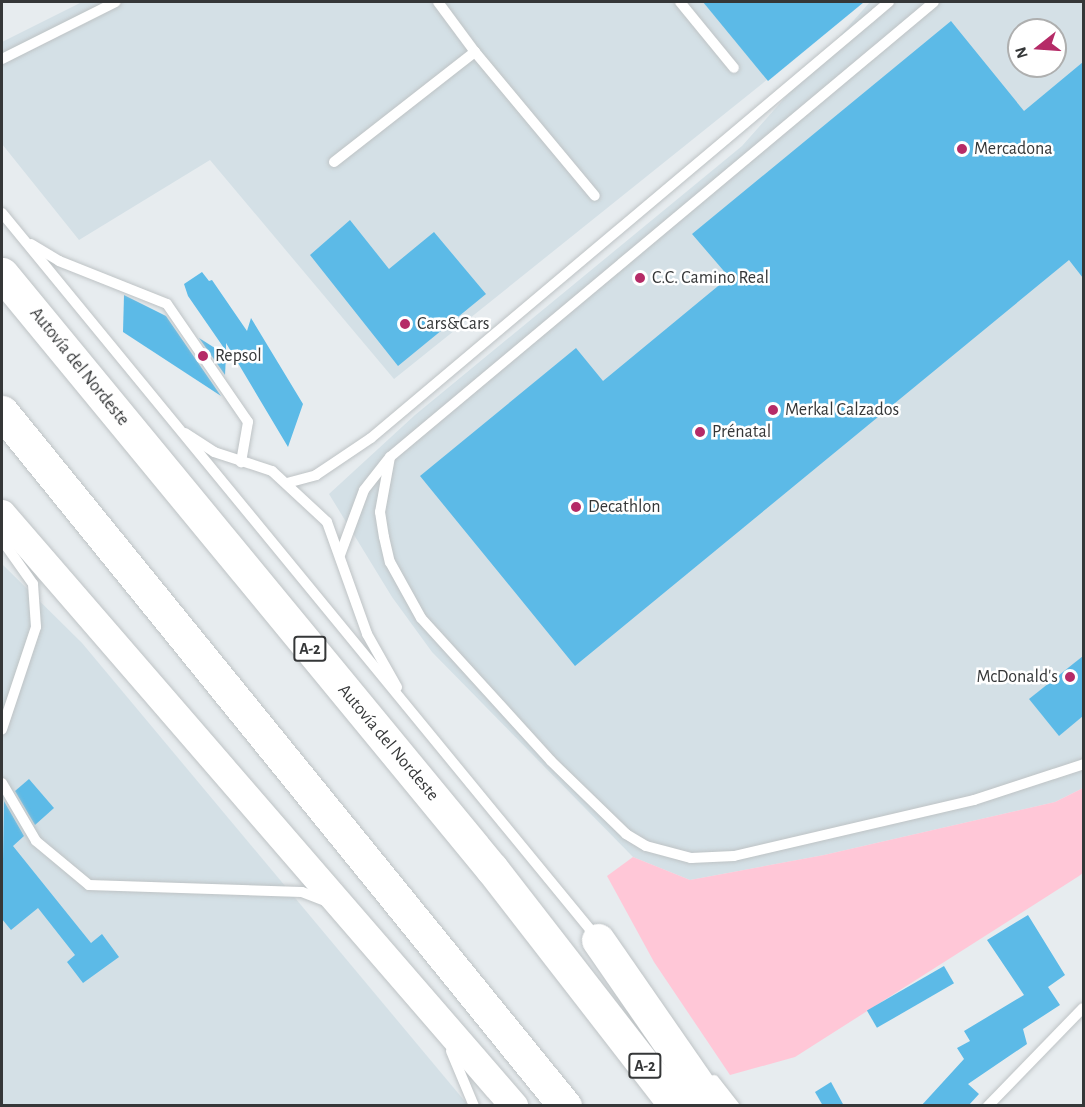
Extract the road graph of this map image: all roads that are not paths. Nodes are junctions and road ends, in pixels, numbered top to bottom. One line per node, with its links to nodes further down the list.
1 (116, 2): 7 (lane)
2 (438, 2): 6 (lane)
3 (680, 2): 8 (lane)
4 (889, 2): 18 (lane)
5 (934, 2): 16 (lane)
6 (475, 52): 9 (lane); 10 (lane)
7 (2, 58)
8 (734, 68)
9 (334, 162)
10 (595, 196)
11 (2, 213): 12 (lane)
12 (24, 241): 15 (lane); 17 (lane)
13 (2, 274): 36 (highway, Autovía del Nordeste / A-2)
14 (2, 412): 35 (highway)
15 (174, 426): 17 (lane); 23 (lane)
16 (390, 457): 21 (lane); 25 (lane)
17 (241, 462): 18 (lane)
18 (287, 483): 21 (lane)
19 (2, 514): 27 (main road)
20 (2, 540): 22 (lane)
21 (340, 555): 23 (lane)
22 (5, 702): 24 (lane)
23 (414, 715): 28 (lane)
24 (2, 729)
25 (1083, 764)
26 (2, 783): 27 (lane)
27 (350, 917): 29 (main road)
28 (598, 940): 31 (lane); 37 (highway)
29 (422, 998): 33 (lane); 34 (main road)
30 (1083, 1008): 39 (lane)
31 (680, 1035)
32 (707, 1070): 38 (lane)
33 (474, 1106)
34 (514, 1106)
35 (565, 1106)
36 (676, 1106)
37 (713, 1106)
38 (734, 1106)
39 (988, 1106)

